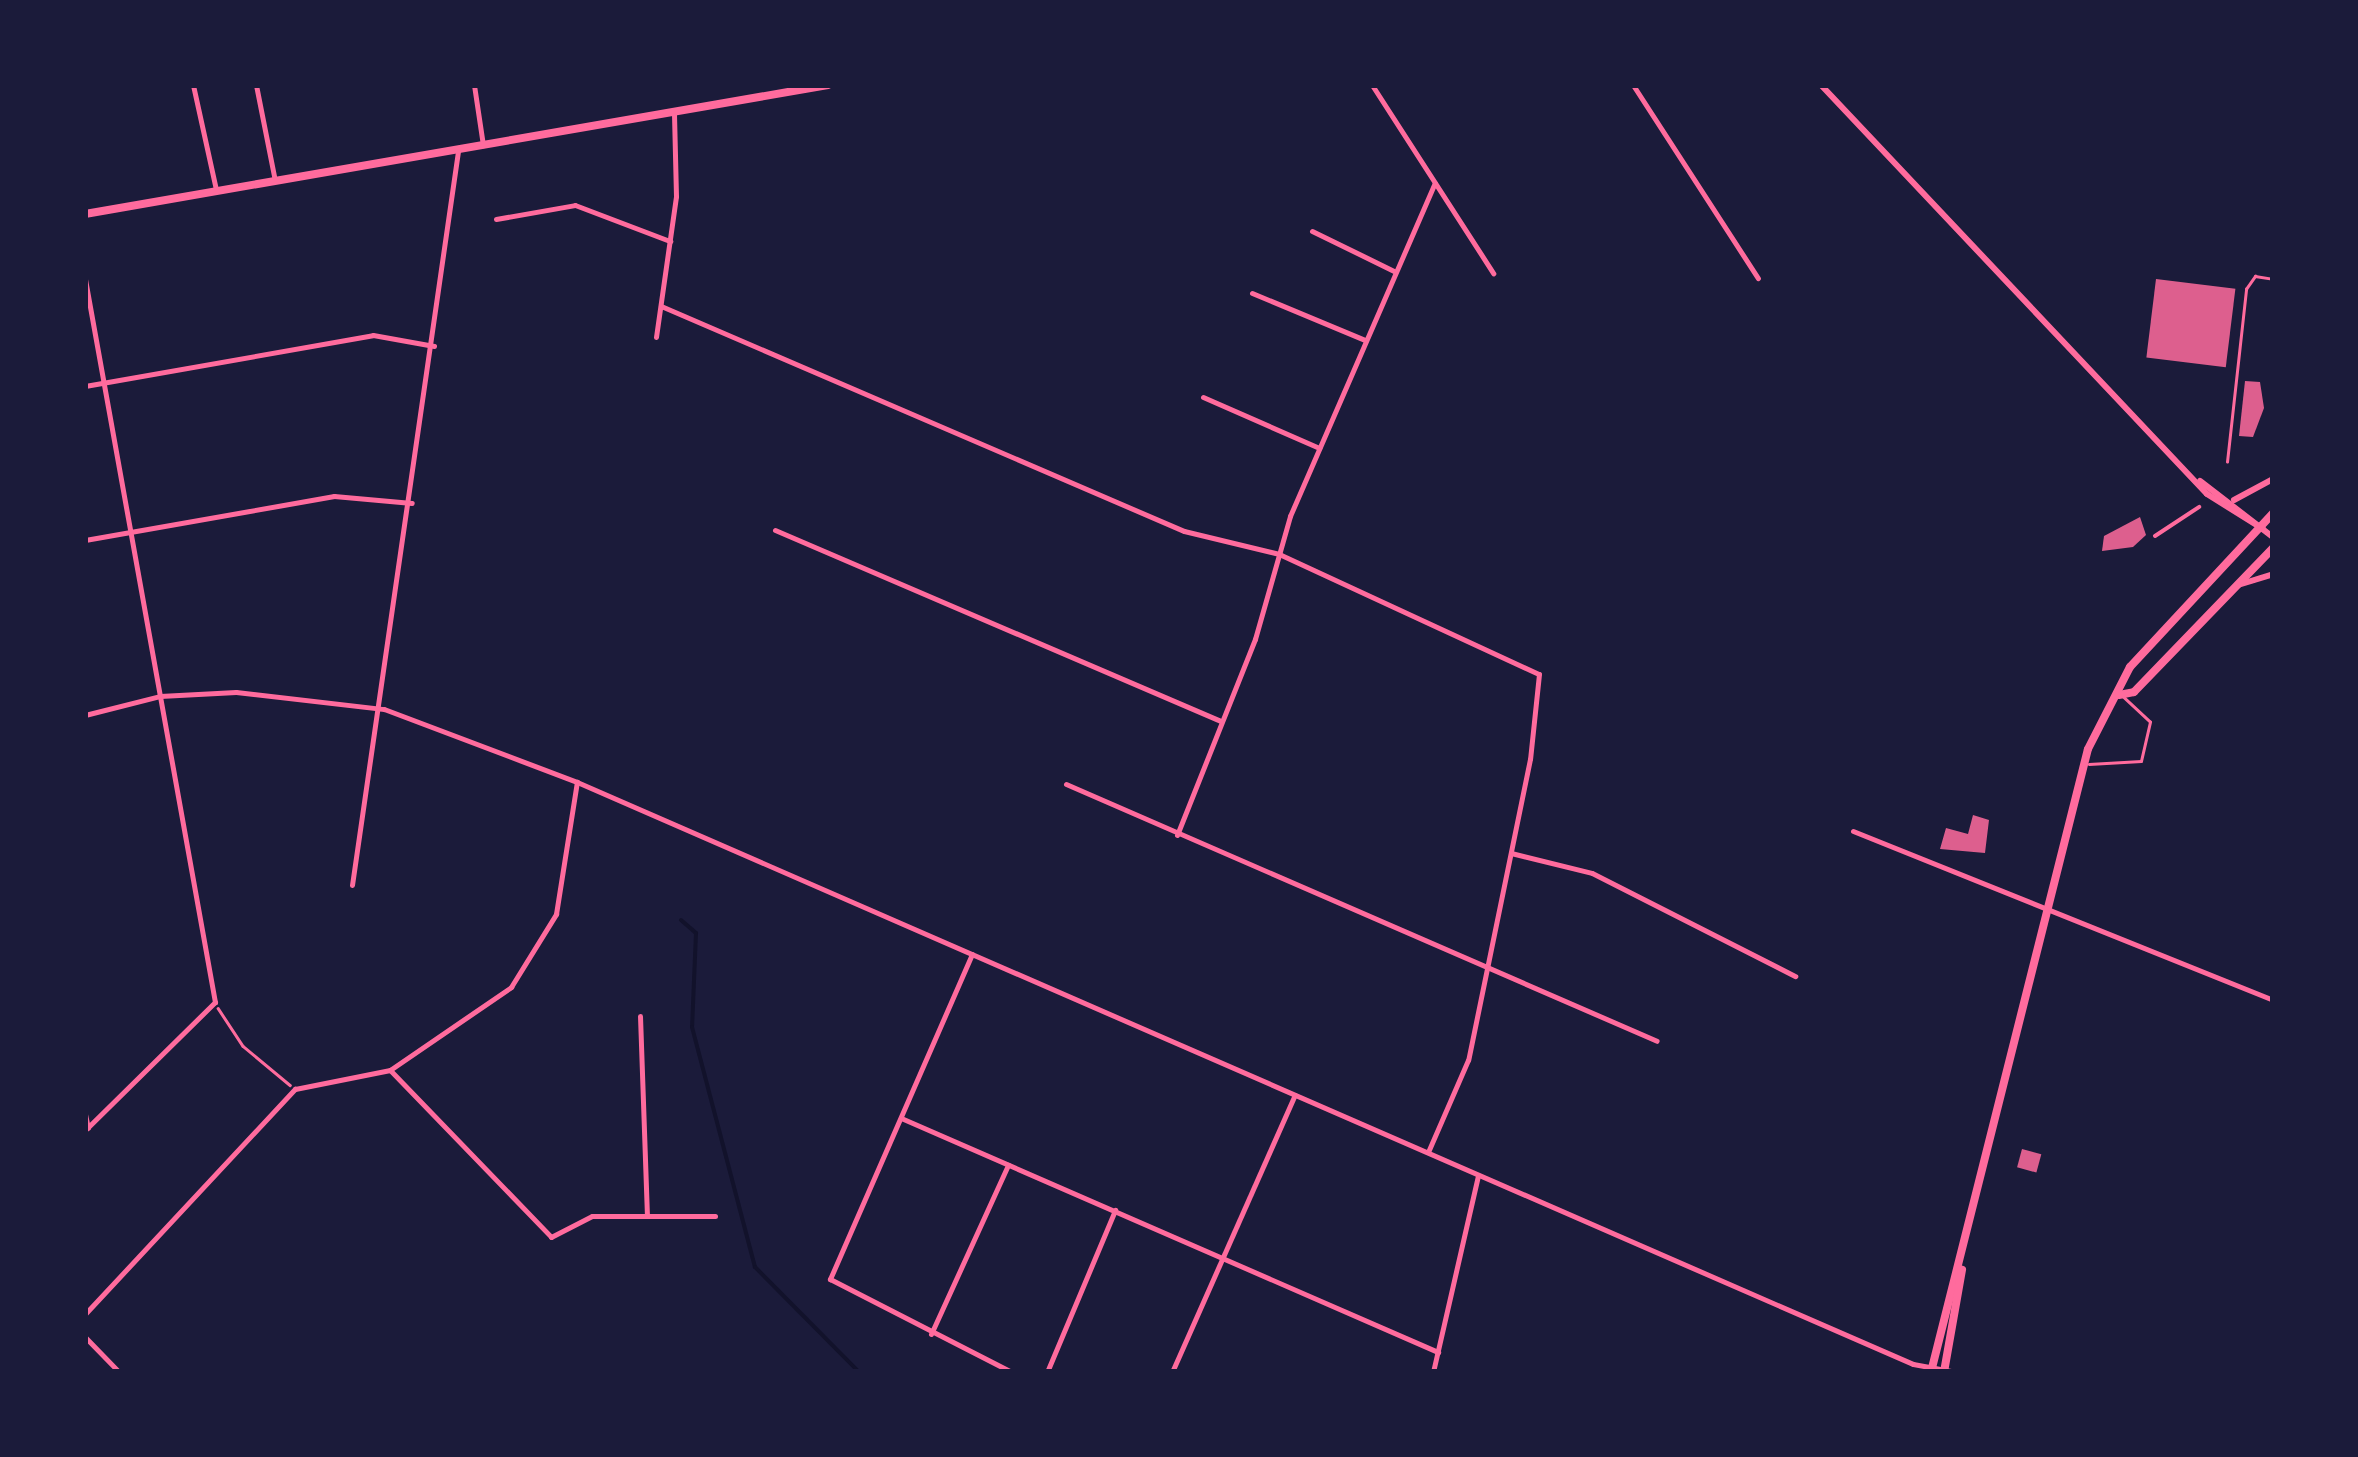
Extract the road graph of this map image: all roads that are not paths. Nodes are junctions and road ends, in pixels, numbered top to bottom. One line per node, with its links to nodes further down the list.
1 (193, 85): 13 (street)
2 (256, 85): 11 (street)
3 (474, 85): 9 (street)
4 (828, 85): 8 (main road)
5 (1372, 85): 12 (street)
6 (1633, 85): 20 (street)
7 (1821, 85): 34 (street)
8 (674, 110): 9 (main road); 17 (street)
9 (484, 145): 10 (main road)
10 (458, 149): 11 (main road); 27 (street)
11 (275, 182): 13 (main road)
12 (1434, 184): 18 (street); 19 (street)
13 (216, 192): 14 (main road)
14 (85, 214)
15 (496, 220): 17 (street)
16 (1312, 231): 18 (street)
17 (670, 240): 24 (street)
18 (1394, 272): 26 (street)
19 (1494, 273)
20 (1758, 278)
21 (85, 279): 28 (street)
22 (2273, 280): 32 (lane)
23 (1252, 294): 26 (street)
24 (661, 306): 25 (street); 46 (street)
25 (656, 337)
26 (1365, 340): 31 (street)
27 (434, 346): 28 (street); 36 (street)
28 (104, 383): 29 (street); 41 (street)
29 (85, 386)
30 (1204, 397): 31 (street)
31 (1319, 448): 46 (street)
32 (2227, 462)
33 (2273, 478): 35 (street)
34 (2200, 481): 35 (street); 40 (street)
35 (2234, 500): 40 (street)
36 (412, 503): 41 (street); 51 (street)
37 (2199, 507): 42 (street)
38 (2273, 514): 40 (main road)
39 (775, 530): 53 (street)
40 (2264, 530): 43 (street); 49 (main road)
41 (131, 532): 44 (street); 50 (street)
42 (2155, 536)
43 (2273, 537)
44 (85, 540)
45 (2273, 548): 48 (main road)
46 (1279, 554): 53 (street); 59 (street)
47 (2273, 574): 48 (street)
48 (2236, 586): 49 (main road)
49 (2119, 695): 54 (main road); 54 (lane)
50 (160, 696): 51 (street); 52 (street); 72 (street)
51 (384, 709): 55 (street); 60 (street)
52 (85, 714)
53 (1220, 721): 58 (street)
54 (2083, 761): 61 (main road)
55 (577, 782): 62 (street); 68 (street)
56 (1066, 784): 58 (street)
57 (1854, 831): 61 (street)
58 (1177, 835): 63 (street)
59 (1511, 853): 63 (street); 64 (street)
60 (352, 885)
61 (2047, 906): 65 (street); 80 (main road)
62 (972, 954): 69 (street); 71 (street)
63 (1486, 973): 67 (street); 73 (street)
64 (1794, 976)
65 (2273, 1000)
66 (640, 1016): 77 (street)
67 (1657, 1041)
68 (390, 1070): 77 (street); 81 (street)
69 (1295, 1094): 73 (street); 79 (street)
70 (85, 1114): 72 (street)
71 (901, 1118): 74 (street); 82 (street)
72 (86, 1129)
73 (1428, 1152): 75 (street)
74 (1008, 1165): 76 (street); 82 (street)
75 (1478, 1174): 84 (street); 85 (street)
76 (1115, 1210): 79 (street); 89 (street)
77 (647, 1216): 78 (street)
78 (715, 1216)
79 (1224, 1258): 84 (street); 90 (street)
80 (1962, 1270): 85 (main road); 86 (main road)
81 (85, 1314)
82 (931, 1334): 88 (street)
83 (85, 1337): 87 (street)
84 (1438, 1352): 91 (street)
85 (1931, 1370): 86 (street)
86 (1944, 1371): 92 (street)
87 (119, 1372)
88 (1012, 1372)
89 (1047, 1372)
90 (1172, 1372)
91 (1434, 1372)
92 (1956, 1372)

